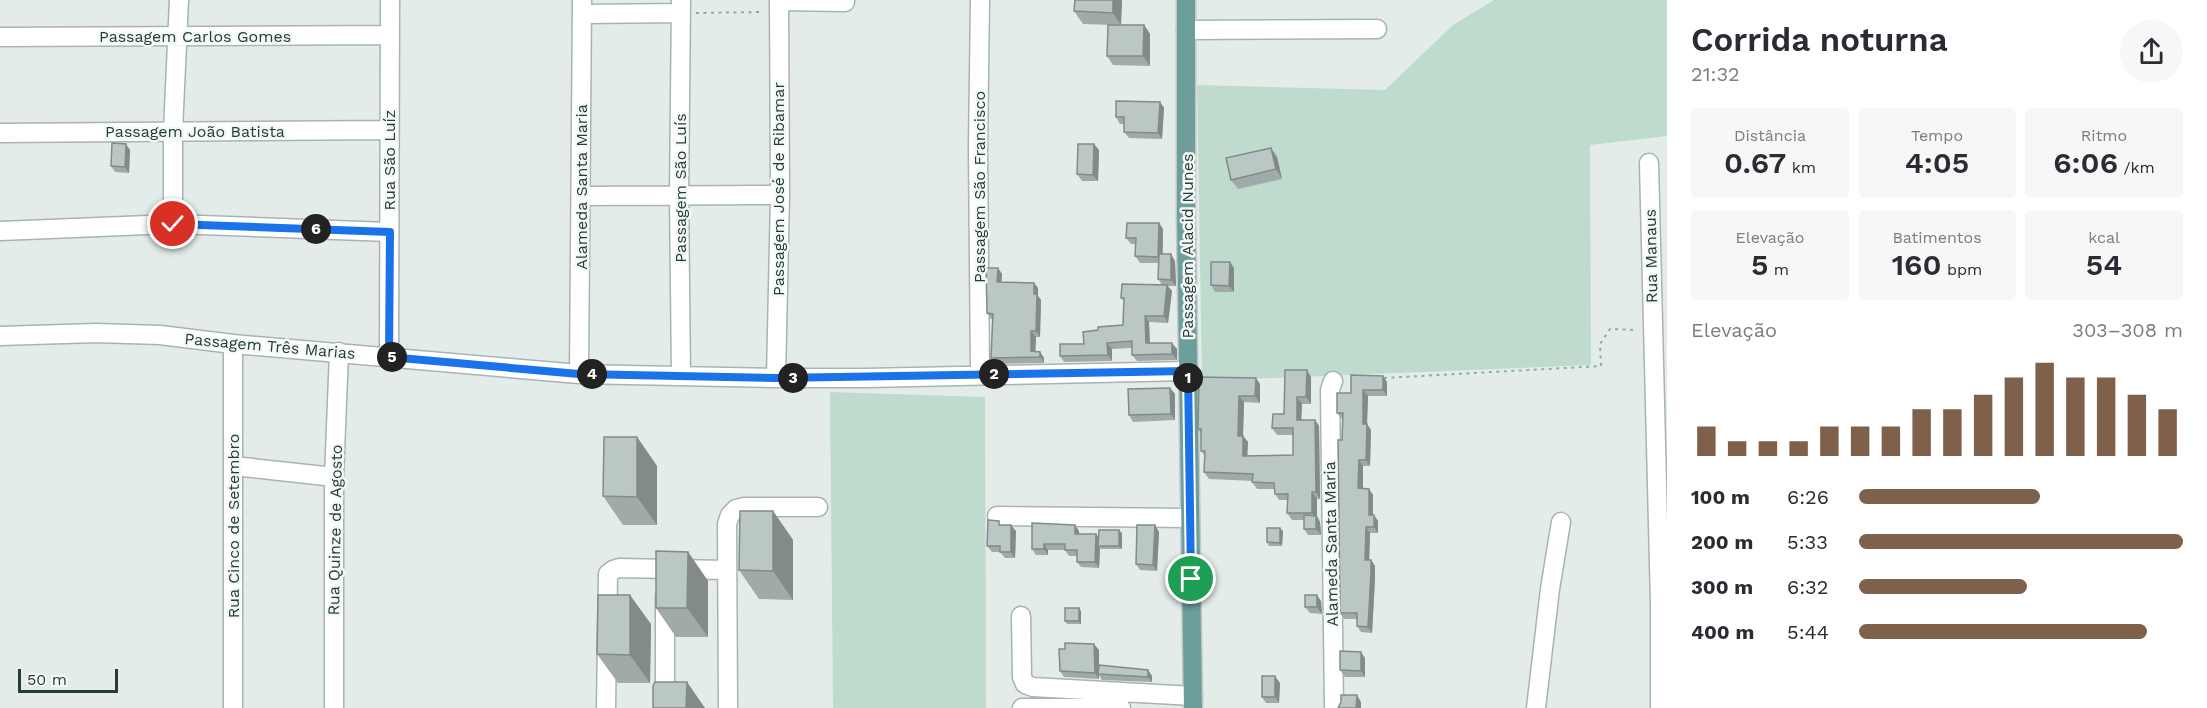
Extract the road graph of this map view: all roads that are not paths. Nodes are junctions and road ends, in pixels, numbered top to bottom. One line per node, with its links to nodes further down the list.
1 (179, 0): 11 (street)
2 (390, 0): 12 (street, Rua São Luíz)
3 (980, 0): 30 (street, Passagem São Francisco)
4 (1186, 0): 10 (main road, Passagem Alacid Nunes)
5 (845, 2): 6 (street)
6 (779, 4): 18 (street, Passagem José de Ribamar)
7 (582, 7): 8 (street); 19 (street, Alameda Santa Maria)
8 (681, 7): 20 (street, Passagem São Luís)
9 (1377, 29): 10 (street)
10 (1186, 30): 28 (main road, Passagem Alacid Nunes)
11 (177, 35): 12 (street, Passagem Carlos Gomes); 13 (street, Passagem Carlos Gomes); 15 (street)
12 (390, 35): 14 (street, Rua São Luíz)
13 (0, 37)
14 (389, 130): 15 (street, Passagem João Batista); 23 (street, Rua São Luíz)
15 (173, 131): 16 (street, Passagem João Batista); 21 (street)
16 (0, 133)
17 (1649, 163): 34 (street, Rua Manaus)
18 (780, 195): 20 (street); 32 (street, Passagem José de Ribamar)
19 (582, 196): 20 (street); 29 (street, Alameda Santa Maria)
20 (679, 196): 31 (street, Passagem São Luís)
21 (173, 224): 22 (street); 23 (street)
22 (0, 231)
23 (390, 232): 27 (street, Rua São Luíz)
24 (0, 336): 25 (street, Passagem Três Marias)
25 (233, 344): 26 (street, Passagem Três Marias); 35 (street, Rua Cinco de Setembro)
26 (339, 352): 27 (street, Passagem Três Marias); 36 (street, Rua Quinze de Agosto)
27 (389, 357): 29 (street, Passagem Três Marias)
28 (1188, 371): 30 (street, Passagem Três Marias); 39 (main road, Passagem Alacid Nunes)
29 (579, 374): 31 (street, Passagem Três Marias)
30 (980, 374): 32 (street, Passagem Três Marias)
31 (681, 376): 32 (street, Passagem Três Marias)
32 (776, 378)
33 (1333, 381): 53 (street, Alameda Santa Maria)
34 (1661, 449): 44 (street, Rua Manaus)
35 (234, 466): 36 (street); 46 (street, Rua Cinco de Setembro)
36 (334, 477): 47 (street, Rua Quinze de Agosto)
37 (818, 507): 42 (street)
38 (997, 516): 39 (street)
39 (1190, 518): 45 (main road, Passagem Alacid Nunes)
40 (1562, 522): 54 (street)
41 (665, 569): 42 (street); 48 (street); 49 (street)
42 (727, 570): 50 (street)
43 (1021, 616): 45 (street)
44 (1663, 678): 55 (street, Rua Manaus)
45 (1193, 702)
46 (233, 708)
47 (334, 708)
48 (606, 708)
49 (665, 708)
50 (728, 708)
51 (1022, 708): 52 (street)
52 (1121, 708)
53 (1334, 708)
54 (1536, 708)
55 (1660, 708)

